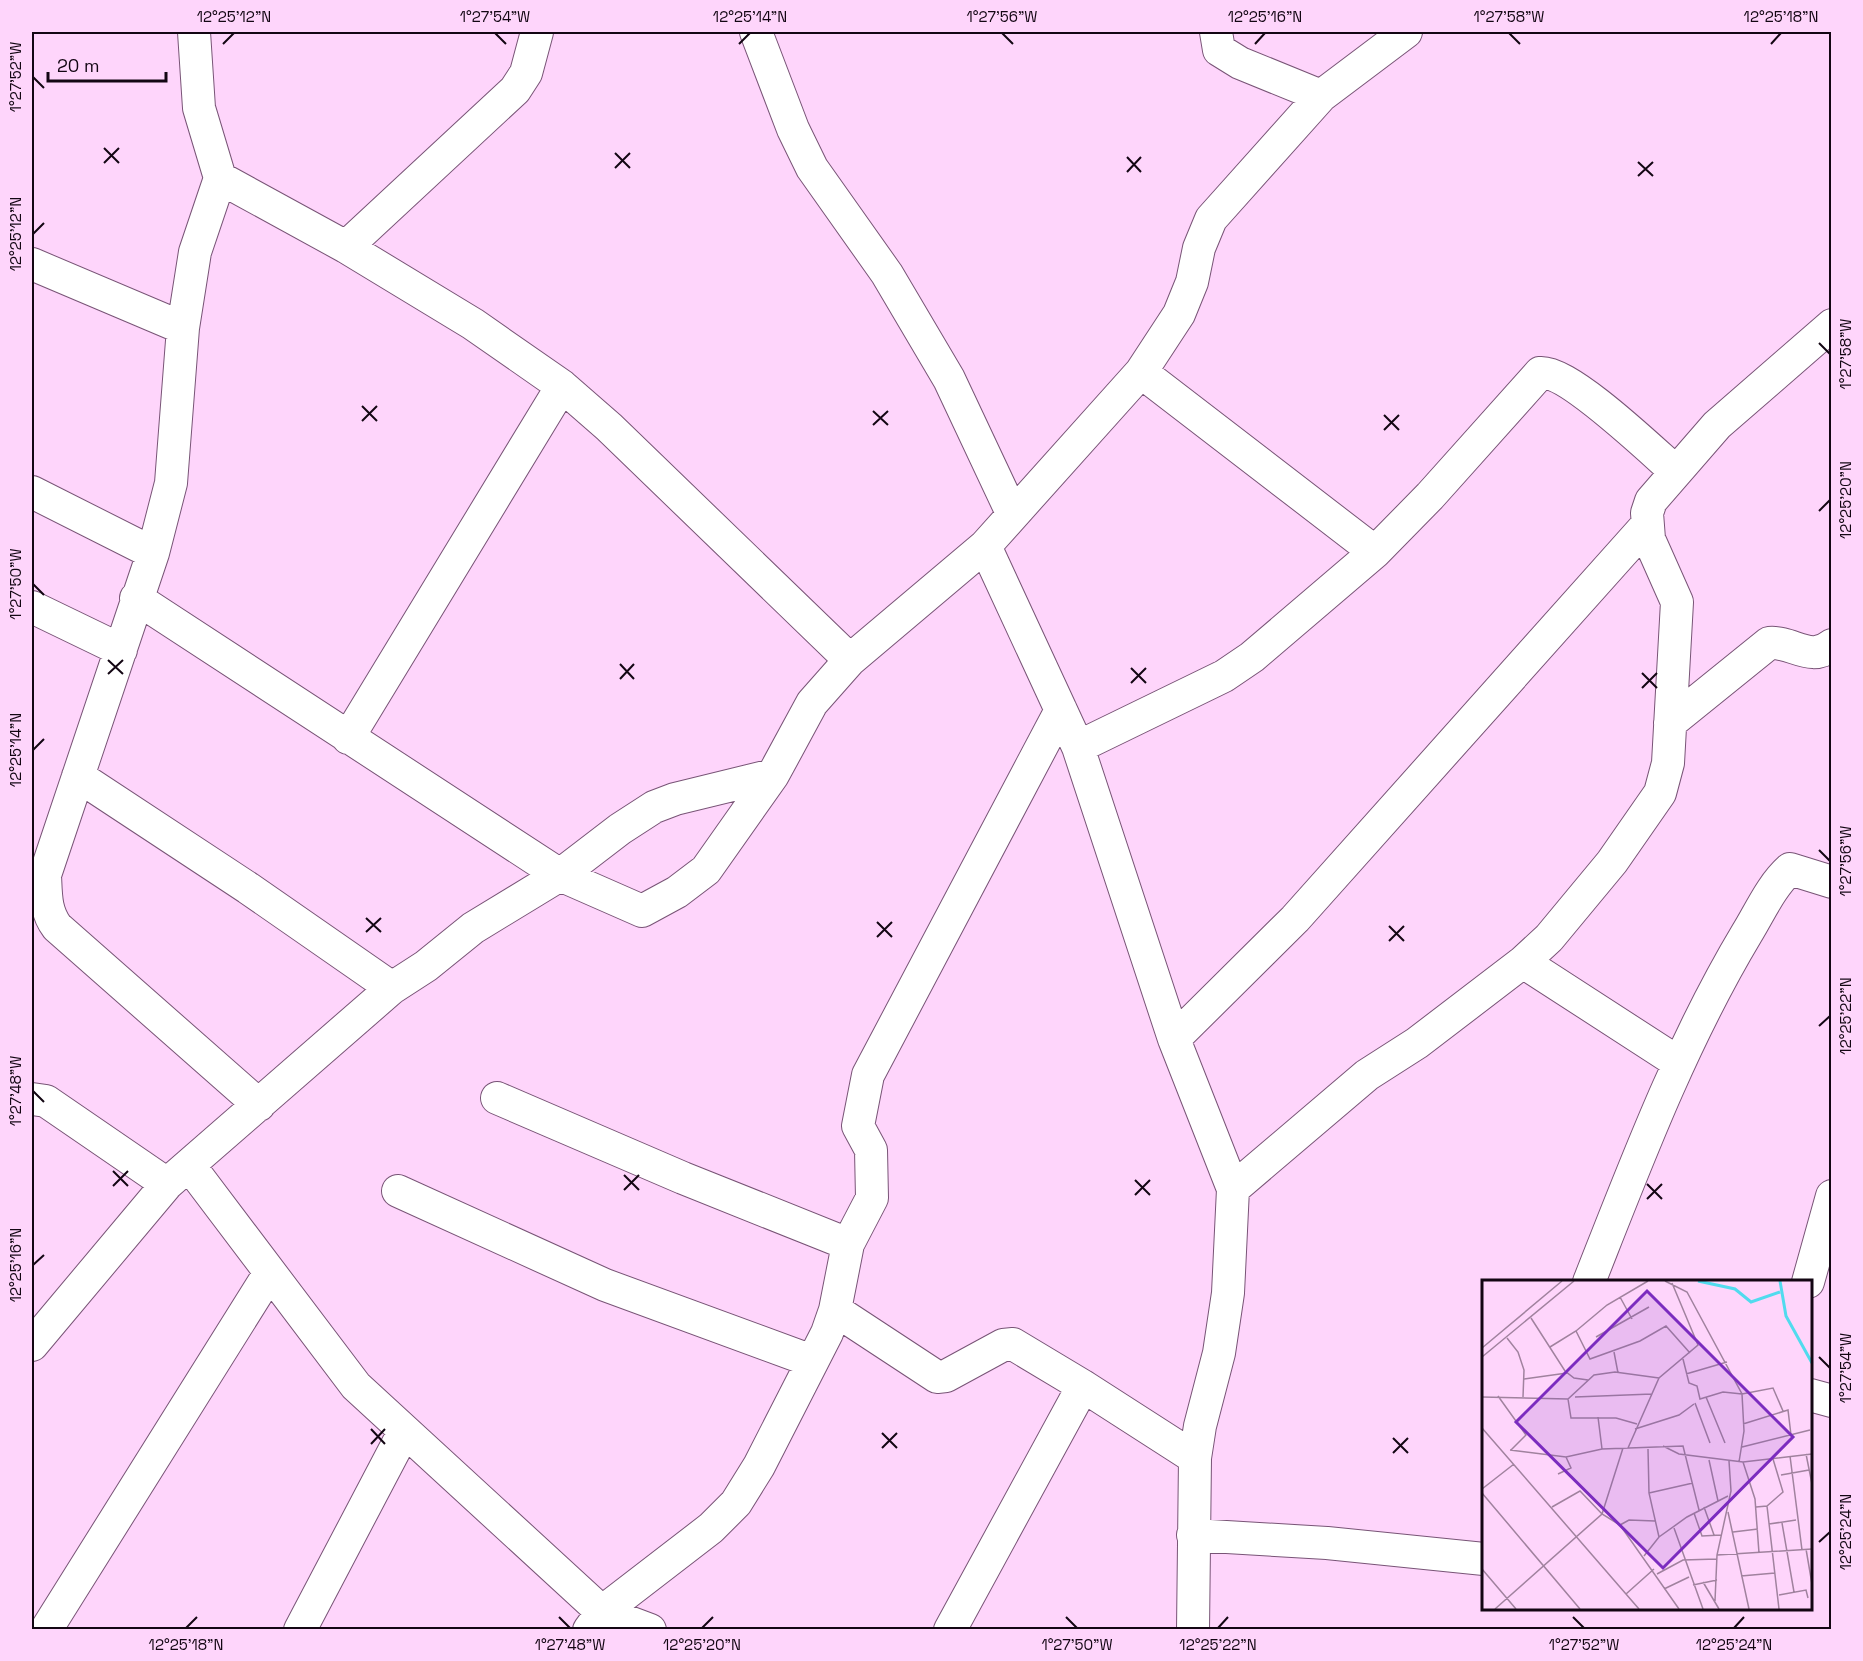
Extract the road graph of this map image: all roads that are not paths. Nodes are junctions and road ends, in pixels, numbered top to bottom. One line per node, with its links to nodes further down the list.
1 (194, 32): 7 (street)
2 (537, 32): 8 (street)
3 (756, 32): 16 (street)
4 (1216, 32): 6 (street)
5 (1406, 32): 6 (street)
6 (1321, 96): 12 (street)
7 (220, 178): 8 (street); 11 (street)
8 (346, 247): 13 (street)
9 (32, 264): 11 (street)
10 (1832, 325): 14 (street)
11 (183, 328): 20 (street)
12 (1141, 372): 16 (street); 19 (street)
13 (562, 386): 25 (street); 28 (street)
14 (1675, 471): 17 (street); 19 (street)
15 (32, 492): 20 (street)
16 (1012, 513): 18 (street)
17 (1646, 526): 27 (street); 37 (street)
18 (985, 546): 25 (street); 26 (street)
19 (1375, 552): 29 (street)
20 (153, 553): 21 (street)
21 (136, 598): 24 (street); 28 (street)
22 (32, 607): 24 (street)
23 (1832, 645): 27 (street)
24 (121, 650): 30 (street)
25 (850, 660): 31 (street)
26 (1061, 710): 29 (street); 46 (street)
27 (1670, 723): 35 (street)
28 (348, 738): 33 (street)
29 (1078, 747): 37 (street)
30 (78, 776): 32 (street); 36 (street)
31 (773, 776): 33 (street); 33 (street)
32 (38, 868): 41 (street)
33 (560, 875): 36 (street)
34 (1832, 882): 38 (street)
35 (1523, 962): 38 (street); 43 (street)
36 (393, 988): 41 (street)
37 (1174, 1040): 43 (street)
38 (1679, 1063): 48 (street)
39 (497, 1098): 46 (street)
40 (32, 1099): 42 (street)
41 (259, 1105): 42 (street)
42 (178, 1175): 47 (street); 51 (street)
43 (1233, 1190): 57 (street)
44 (398, 1191): 52 (street)
45 (1832, 1196): 49 (street)
46 (848, 1244): 50 (street)
47 (269, 1274): 56 (street); 61 (street)
48 (1589, 1280)
49 (1808, 1280)
50 (835, 1310): 52 (street); 53 (street)
51 (32, 1345)
52 (812, 1361): 60 (street)
53 (1083, 1386): 57 (street); 64 (street)
54 (1812, 1396): 55 (street)
55 (1832, 1401)
56 (404, 1432): 60 (street); 62 (street)
57 (1195, 1458): 58 (street)
58 (1193, 1535): 59 (street); 65 (street)
59 (1482, 1559)
60 (596, 1621): 63 (street)
61 (46, 1629)
62 (300, 1629)
63 (650, 1629)
64 (950, 1629)
65 (1192, 1629)

